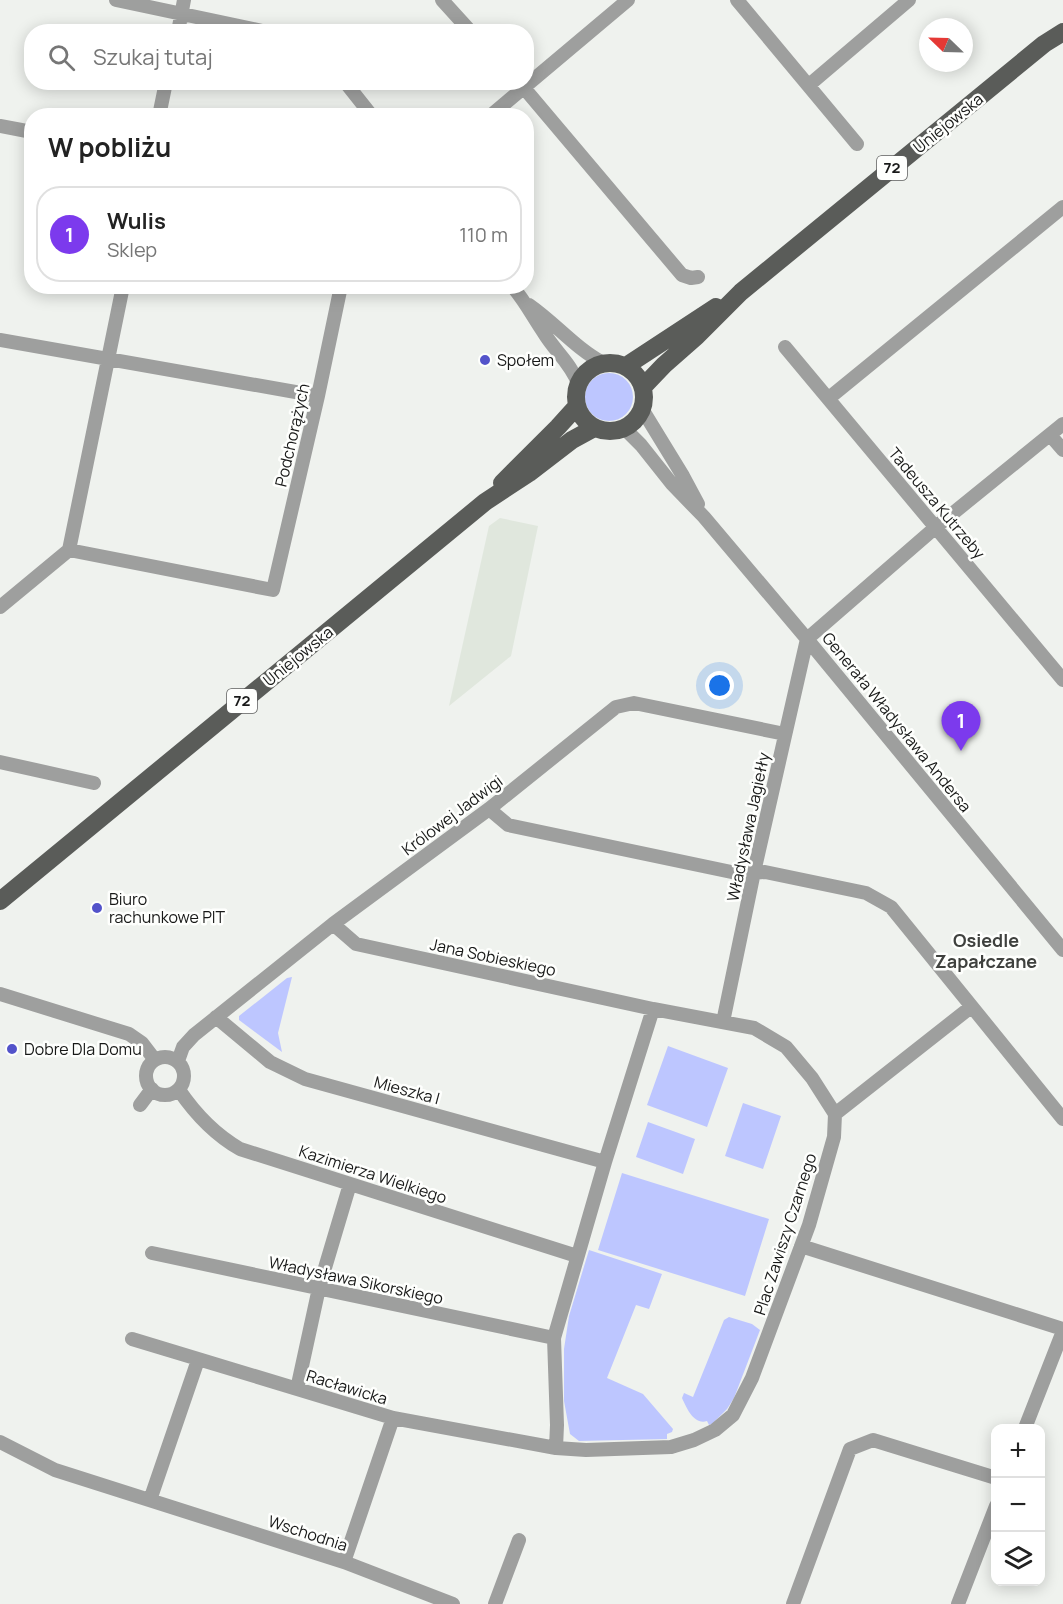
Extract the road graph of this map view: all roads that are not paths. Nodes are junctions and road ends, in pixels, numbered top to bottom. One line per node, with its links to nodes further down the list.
1 (116, 0): 6 (street)
2 (442, 0): 10 (street)
3 (628, 0): 13 (street)
4 (737, 0): 14 (street)
5 (909, 0): 14 (street)
6 (183, 6): 8 (street); 9 (street)
7 (1063, 22): 12 (main road, Uniejowska / 72)
8 (180, 24)
9 (241, 24)
10 (464, 24)
11 (1063, 32): 12 (main road, Uniejowska / 72)
12 (1044, 44): 27 (main road, Uniejowska / 72)
13 (534, 76)
14 (809, 85): 24 (street)
15 (164, 90): 19 (street)
16 (351, 90): 20 (street)
17 (517, 90): 21 (street)
18 (524, 90): 26 (street)
19 (161, 108)
20 (366, 108)
21 (498, 108)
22 (0, 126): 23 (street)
23 (24, 130)
24 (857, 144)
25 (1063, 207): 40 (street)
26 (698, 277)
27 (741, 292): 36 (main road, Uniejowska / 72); 38 (main road, Uniejowska / 72)
28 (121, 294): 34 (street)
29 (338, 294): 39 (street, Podchorążych)
30 (518, 294): 31 (street)
31 (525, 302): 35 (street); 37 (street)
32 (0, 340): 34 (street)
33 (785, 347): 40 (street, Tadeusza Kutrzeby)
34 (109, 360): 39 (street); 51 (street)
35 (603, 363): 36 (main road); 37 (main road)
36 (626, 366): 38 (main road)
37 (578, 383): 41 (main road)
38 (643, 387): 42 (main road)
39 (318, 396): 51 (street, Podchorążych)
40 (829, 398): 50 (street, Tadeusza Kutrzeby)
41 (577, 406): 44 (main road); 48 (main road, Uniejowska / 72)
42 (642, 409): 45 (main road); 49 (street, Generała Władysława Andersa)
43 (1063, 424): 46 (street)
44 (594, 428): 45 (main road); 48 (main road, Uniejowska / 72)
45 (624, 428): 49 (street, Generała Władysława Andersa)
46 (1050, 435): 47 (street); 50 (street)
47 (1063, 450)
48 (484, 502): 60 (main road, Uniejowska / 72)
49 (704, 517): 53 (street, Generała Władysława Andersa)
50 (936, 527): 53 (street); 54 (street, Tadeusza Kutrzeby)
51 (69, 550): 52 (street)
52 (0, 607)
53 (807, 639): 55 (street, Władysława Jagiełły); 62 (street, Generała Władysława Andersa)
54 (1063, 680)
55 (785, 734): 58 (street, Królowej Jadwigi); 59 (street, Władysława Jagiełły)
56 (0, 762): 57 (street)
57 (94, 783)
58 (489, 809): 59 (street); 61 (street, Królowej Jadwigi)
59 (754, 872): 64 (street); 67 (street, Władysława Jagiełły)
60 (0, 900)
61 (333, 924): 65 (street, Jana Sobieskiego); 66 (street, Królowej Jadwigi)
62 (1063, 950)
63 (0, 994): 68 (street)
64 (970, 1007): 73 (street); 74 (street)
65 (653, 1009): 67 (street); 75 (street)
66 (216, 1017): 69 (street, Królowej Jadwigi); 75 (street, Mieszka I)
67 (723, 1022): 73 (street)
68 (155, 1060): 69 (street); 70 (street)
69 (178, 1061): 71 (street)
70 (152, 1089): 71 (street); 72 (street)
71 (179, 1090): 76 (street, Kazimierza Wielkiego)
72 (140, 1105)
73 (835, 1114): 77 (street, Plac Zawiszy Czarnego)
74 (1063, 1119)
75 (605, 1162): 79 (street)
76 (350, 1184): 79 (street, Kazimierza Wielkiego); 80 (street)
77 (801, 1246): 81 (street); 89 (street, Plac Zawiszy Czarnego)
78 (152, 1253): 80 (street, Władysława Sikorskiego)
79 (578, 1256): 82 (street)
80 (319, 1288): 82 (street, Władysława Sikorskiego); 85 (street)
81 (1063, 1330): 87 (street)
82 (554, 1338): 89 (street)
83 (132, 1339): 84 (street, Racławicka)
84 (198, 1360): 85 (street, Racławicka); 91 (street)
85 (297, 1389): 86 (street, Racławicka)
86 (393, 1418): 89 (street, Racławicka); 94 (street)
87 (1027, 1424)
88 (0, 1442): 91 (street, Wschodnia)
89 (556, 1448)
90 (991, 1476): 97 (street)
91 (150, 1500): 94 (street, Wschodnia)
92 (991, 1519): 98 (street)
93 (519, 1540): 96 (street)
94 (344, 1562): 95 (street, Wschodnia)
95 (453, 1604)
96 (495, 1604)
97 (793, 1604)
98 (958, 1604)

